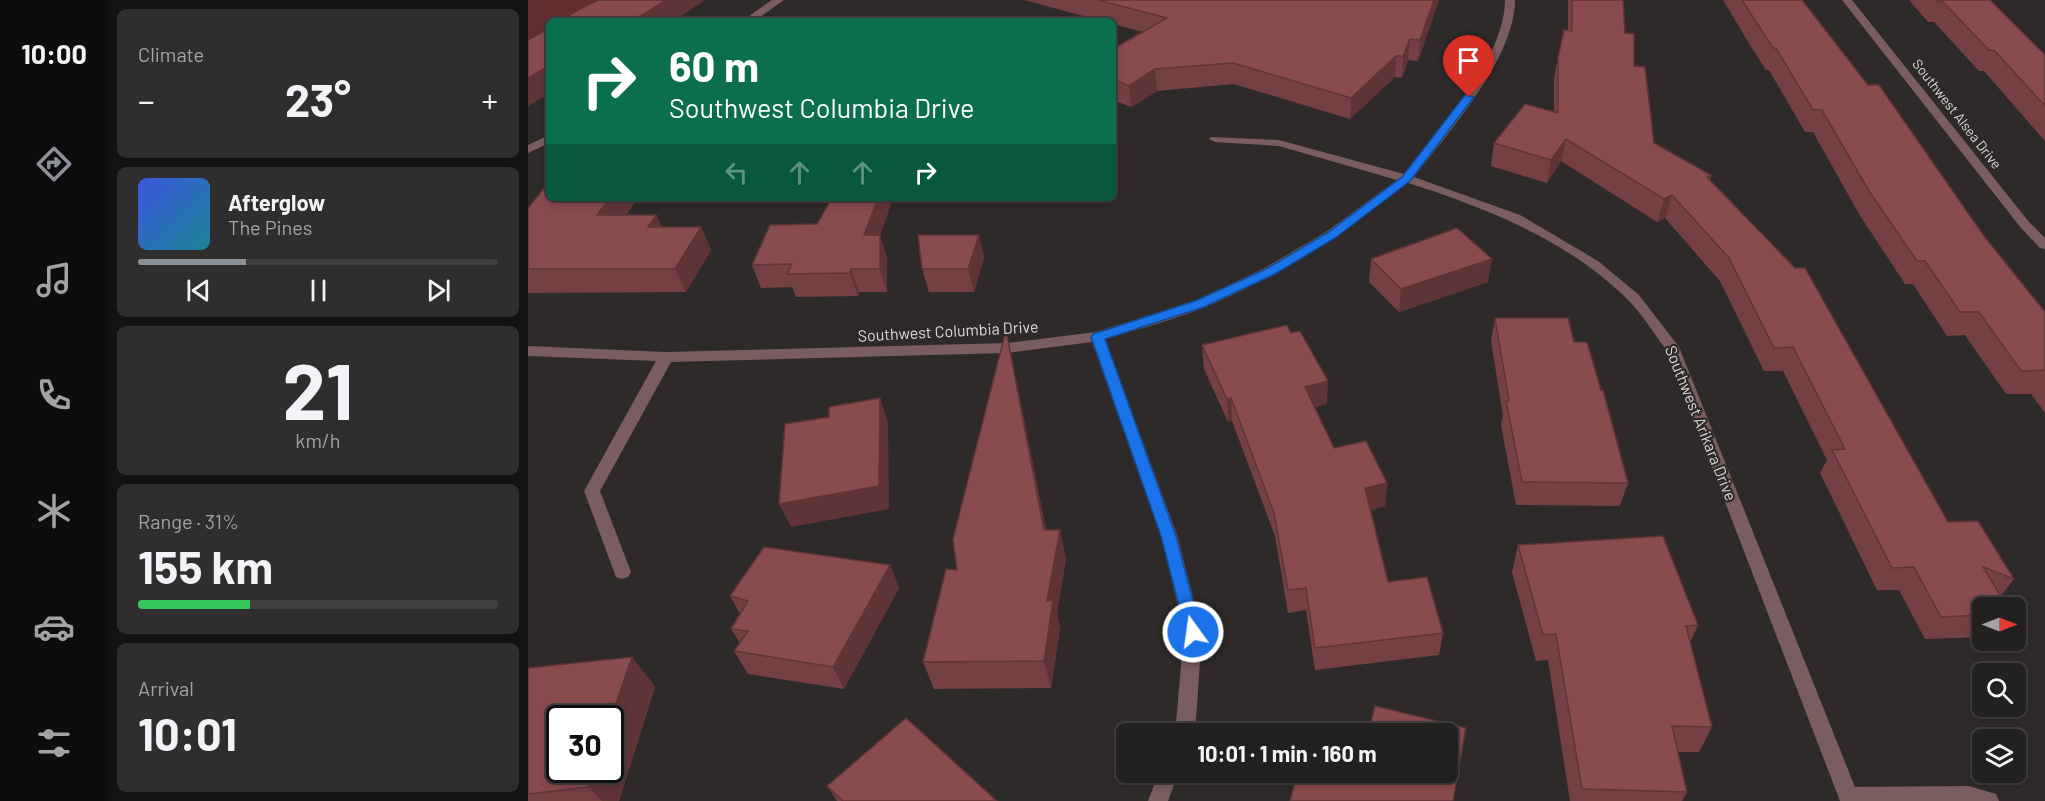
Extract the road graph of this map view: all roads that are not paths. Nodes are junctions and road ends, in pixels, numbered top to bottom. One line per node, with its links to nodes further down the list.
1 (779, 0): 4 (street)
2 (1510, 0): 8 (street, Southwest Columbia Drive)
3 (1847, 0): 9 (street, Southwest Alsea Drive)
4 (752, 18)
5 (1215, 139): 8 (street, Southwest Arikara Drive)
6 (546, 140): 7 (street)
7 (528, 150)
8 (1406, 179): 10 (street, Southwest Columbia Drive); 16 (street, Southwest Arikara Drive)
9 (2045, 245)
10 (1097, 337): 12 (street, Southwest Columbia Drive); 14 (street)
11 (528, 351): 12 (street, Southwest Columbia Drive)
12 (666, 357): 13 (street)
13 (622, 572)
14 (1186, 723)
15 (1165, 783): 17 (street)
16 (1849, 799): 18 (street, Southwest Arikara Drive)
17 (1158, 801)
18 (1989, 801)

